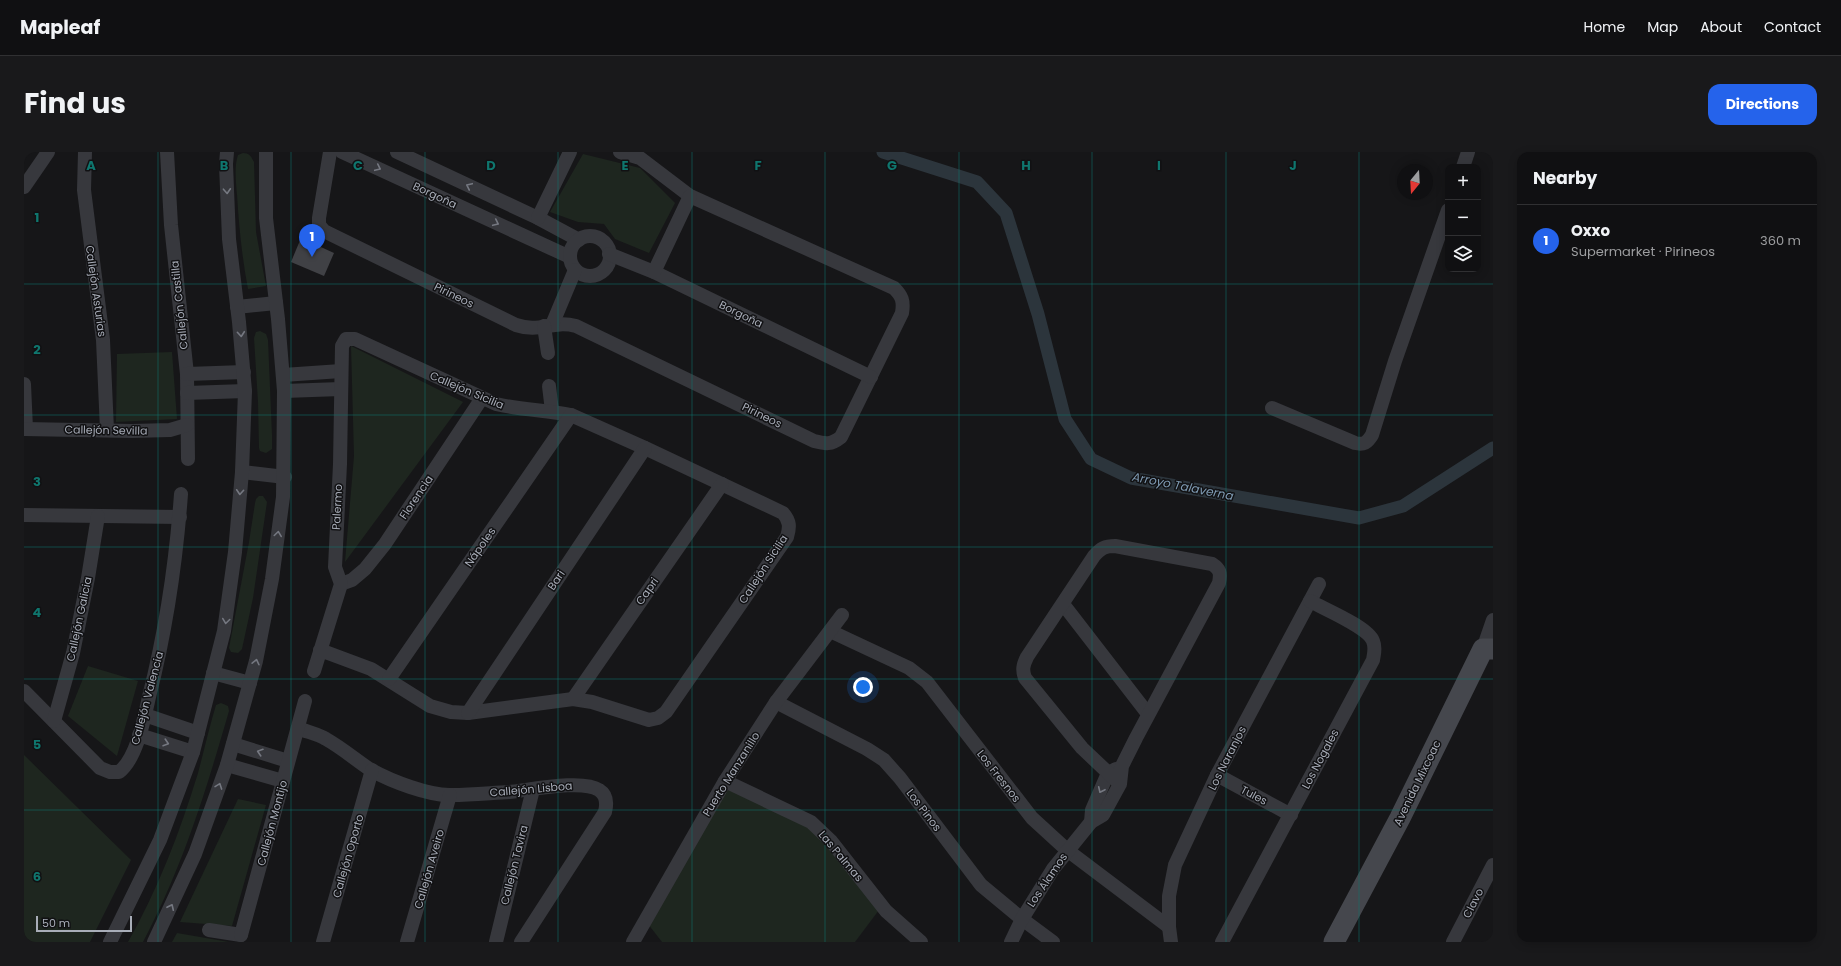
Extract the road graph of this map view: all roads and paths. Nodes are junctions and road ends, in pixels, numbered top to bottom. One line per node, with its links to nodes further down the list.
1 (48, 152): 13 (street)
2 (85, 152): 43 (street, Callejón Asturias)
3 (167, 152): 28 (street, Callejón Castilla)
4 (227, 152): 22 (street, one-way to 22)
5 (266, 152): 21 (street)
6 (330, 152): 23 (street, Pirineos)
7 (342, 152): 19 (street, Borgoña, one-way to 19)
8 (397, 152): 15 (street, Borgoña, one-way to 8)
9 (570, 152): 15 (street)
10 (620, 152): 14 (street, Pirineos)
11 (1468, 152): 12 (street)
12 (1464, 164)
13 (24, 188)
14 (690, 196): 20 (street); 30 (street, Pirineos)
15 (538, 218): 17 (street, Borgoña)
16 (1445, 219): 38 (street)
17 (579, 240): 18 (street); 19 (street)
18 (609, 254): 19 (street); 20 (street, Borgoña)
19 (573, 263): 23 (street)
20 (654, 272): 30 (street, Borgoña)
21 (276, 303): 22 (street); 29 (street)
22 (237, 308): 27 (street, one-way to 27)
23 (548, 326): 25 (street); 30 (street, Pirineos)
24 (346, 339): 26 (street, Palermo); 37 (street, Callejón Sicilia)
25 (548, 353)
26 (341, 371): 29 (street); 33 (street, Palermo)
27 (244, 372): 28 (street); 34 (street)
28 (187, 374): 36 (street, Callejón Castilla)
29 (284, 375): 35 (street)
30 (871, 377)
31 (24, 384): 42 (street)
32 (549, 386): 39 (street)
33 (341, 389): 35 (street); 53 (street, Palermo)
34 (245, 391): 36 (street); 46 (street)
35 (284, 391): 47 (street)
36 (187, 392): 41 (street, Callejón Castilla)
37 (482, 398): 39 (street, Callejón Sicilia); 53 (street, Florencia)
38 (1272, 408)
39 (552, 411): 40 (street, Callejón Sicilia)
40 (571, 415): 44 (street, Callejón Sicilia); 64 (street, Nápoles)
41 (187, 425): 43 (street, Callejón Sevilla); 45 (street, Callejón Castilla)
42 (25, 429): 43 (street, Callejón Sevilla)
43 (106, 430)
44 (645, 448): 48 (street, Callejón Sicilia); 70 (street, Bari)
45 (188, 459)
46 (242, 472): 47 (street); 63 (street, one-way to 63)
47 (285, 476): 65 (street, one-way to 47)
48 (722, 484): 67 (street, Capri); 67 (street, Callejón Sicilia)
49 (181, 494): 52 (street, Callejón Valencia)
50 (24, 515): 51 (street)
51 (98, 516): 52 (street); 73 (street, Callejón Galicia)
52 (180, 517): 72 (street, Callejón Valencia)
53 (341, 584): 61 (street)
54 (1319, 584): 55 (street, Los Naranjos)
55 (1310, 601): 84 (street, Los Naranjos); 90 (street, Los Nogales)
56 (1063, 604): 71 (street); 71 (street); 83 (street)
57 (842, 615): 59 (street, Puerto Manzanillo)
58 (1493, 620): 60 (street, Avenida Mixcoac)
59 (830, 631): 69 (street, Puerto Manzanillo); 92 (street, Los Fresnos)
60 (1488, 649): 110 (street, Avenida Mixcoac)
61 (320, 650): 62 (street); 64 (street, Callejón Sicilia)
62 (314, 671)
63 (213, 673): 65 (street); 75 (street)
64 (389, 679): 70 (street, Callejón Sicilia)
65 (250, 684): 77 (street)
66 (24, 691): 73 (street, Callejón Valencia)
67 (573, 699): 70 (street, Callejón Sicilia)
68 (305, 702): 74 (street, Callejón Montijo)
69 (776, 702): 86 (street, Puerto Manzanillo); 94 (street, Los Pinos)
70 (468, 713)
71 (1148, 714): 81 (street)
72 (145, 715): 75 (street); 76 (street, Callejón Valencia)
73 (54, 721): 76 (street, Callejón Valencia)
74 (298, 728): 79 (street, Callejón Montijo); 82 (street, Callejón Lisboa)
75 (198, 732): 78 (street)
76 (139, 735): 78 (street, one-way to 78)
77 (233, 744): 79 (street, one-way to 77); 80 (street)
78 (192, 752): 98 (street)
79 (288, 761): 85 (street, Callejón Montijo)
80 (227, 765): 85 (street); 99 (street, one-way to 80)
81 (1122, 766): 83 (street); 87 (street)
82 (372, 770): 89 (street, Callejón Lisboa); 100 (street, Callejón Oporto)
83 (1108, 773): 87 (street); 91 (street, one-way to 91)
84 (1218, 775): 90 (street, Tules); 95 (street, Los Naranjos)
85 (283, 781): 97 (street, Callejón Montijo)
86 (725, 781): 104 (street, Puerto Manzanillo); 105 (street, Las Palmas)
87 (1120, 784): 91 (street, Los Álamos)
88 (533, 789): 89 (street, Callejón Lisboa); 102 (street, Callejón Tavira); 103 (street, Callejón Lisboa)
89 (450, 795): 101 (street, Callejón Aveiro)
90 (1291, 814): 109 (street, Los Nogales)
91 (1091, 822): 92 (street, Los Álamos)
92 (1067, 850): 94 (street, Los Álamos); 95 (street, Los Fresnos)
93 (1493, 865): 111 (street, Clavo)
94 (1022, 919): 106 (street, Los Álamos); 107 (street, Los Pinos)
95 (1169, 927): 108 (street, Los Naranjos)
96 (209, 930): 97 (street)
97 (245, 938)
98 (110, 942)
99 (154, 942)
100 (323, 942)
101 (407, 942)
102 (496, 942)
103 (521, 942)
104 (633, 942)
105 (920, 942)
106 (1011, 942)
107 (1053, 942)
108 (1171, 942)
109 (1222, 942)
110 (1334, 942)
111 (1453, 942)

